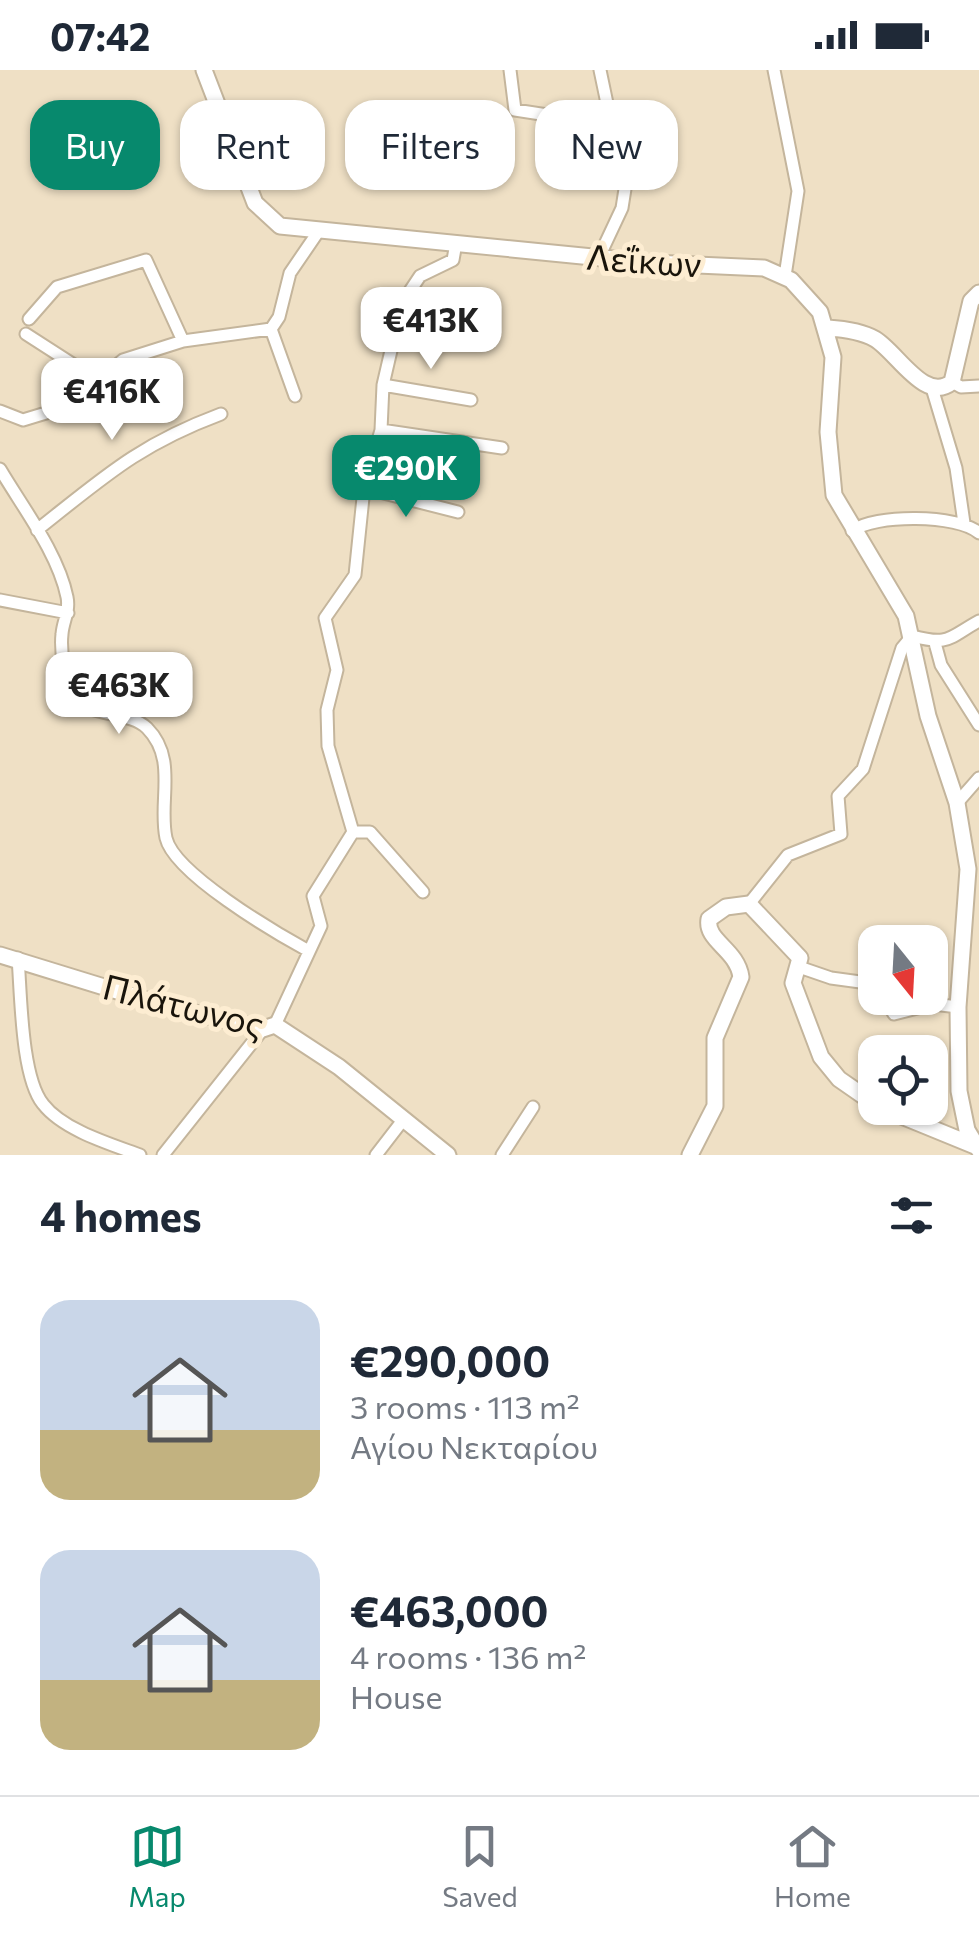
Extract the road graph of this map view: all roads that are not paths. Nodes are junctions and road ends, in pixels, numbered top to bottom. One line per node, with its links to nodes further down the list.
1 (204, 70): 8 (street, Λεΐκων)
2 (510, 70): 6 (street)
3 (600, 70): 5 (street)
4 (774, 70): 11 (street)
5 (607, 100)
6 (535, 113)
7 (624, 190): 10 (street)
8 (318, 232): 9 (street, Λεΐκων); 15 (street)
9 (456, 243): 10 (street, Λεΐκων); 20 (street)
10 (599, 257): 11 (street, Λεΐκων)
11 (785, 276): 14 (street)
12 (979, 294): 19 (street)
13 (29, 319): 17 (street)
14 (828, 328): 22 (street); 34 (street)
15 (271, 329): 17 (street); 23 (street)
16 (26, 334): 18 (street)
17 (183, 341): 18 (street)
18 (99, 382): 25 (street)
19 (952, 382): 21 (street); 22 (street)
20 (384, 384): 24 (street); 27 (street)
21 (979, 386)
22 (932, 388): 32 (street)
23 (295, 396)
24 (471, 400)
25 (0, 411)
26 (221, 414): 33 (street)
27 (381, 430): 28 (street); 30 (street)
28 (502, 448)
29 (0, 469): 33 (street)
30 (364, 488): 31 (street); 44 (street)
31 (458, 512)
32 (964, 523): 34 (street); 35 (street)
33 (37, 530): 37 (street)
34 (852, 531): 39 (street)
35 (979, 533)
36 (0, 600): 37 (street)
37 (68, 613): 47 (street)
38 (977, 619): 40 (street)
39 (912, 636): 40 (street); 43 (street); 46 (street)
40 (936, 643): 41 (street)
41 (979, 724)
42 (979, 778): 43 (street)
43 (957, 804): 53 (street)
44 (352, 832): 45 (street); 47 (street)
45 (423, 892)
46 (749, 904): 50 (street); 65 (street)
47 (307, 950): 54 (street)
48 (0, 955): 49 (street, Πλάτωνος)
49 (18, 958): 54 (street, Πλάτωνος); 60 (street)
50 (799, 967): 51 (street); 55 (street)
51 (858, 982)
52 (948, 1006): 53 (street)
53 (958, 1007): 59 (street)
54 (269, 1027): 57 (street, Πλάτωνος); 61 (street)
55 (858, 1092)
56 (533, 1106): 64 (street)
57 (403, 1120): 62 (street); 63 (street, Πλάτωνος)
58 (922, 1125): 59 (street)
59 (977, 1148)
60 (140, 1155)
61 (163, 1155)
62 (376, 1155)
63 (448, 1155)
64 (502, 1155)
65 (690, 1155)

